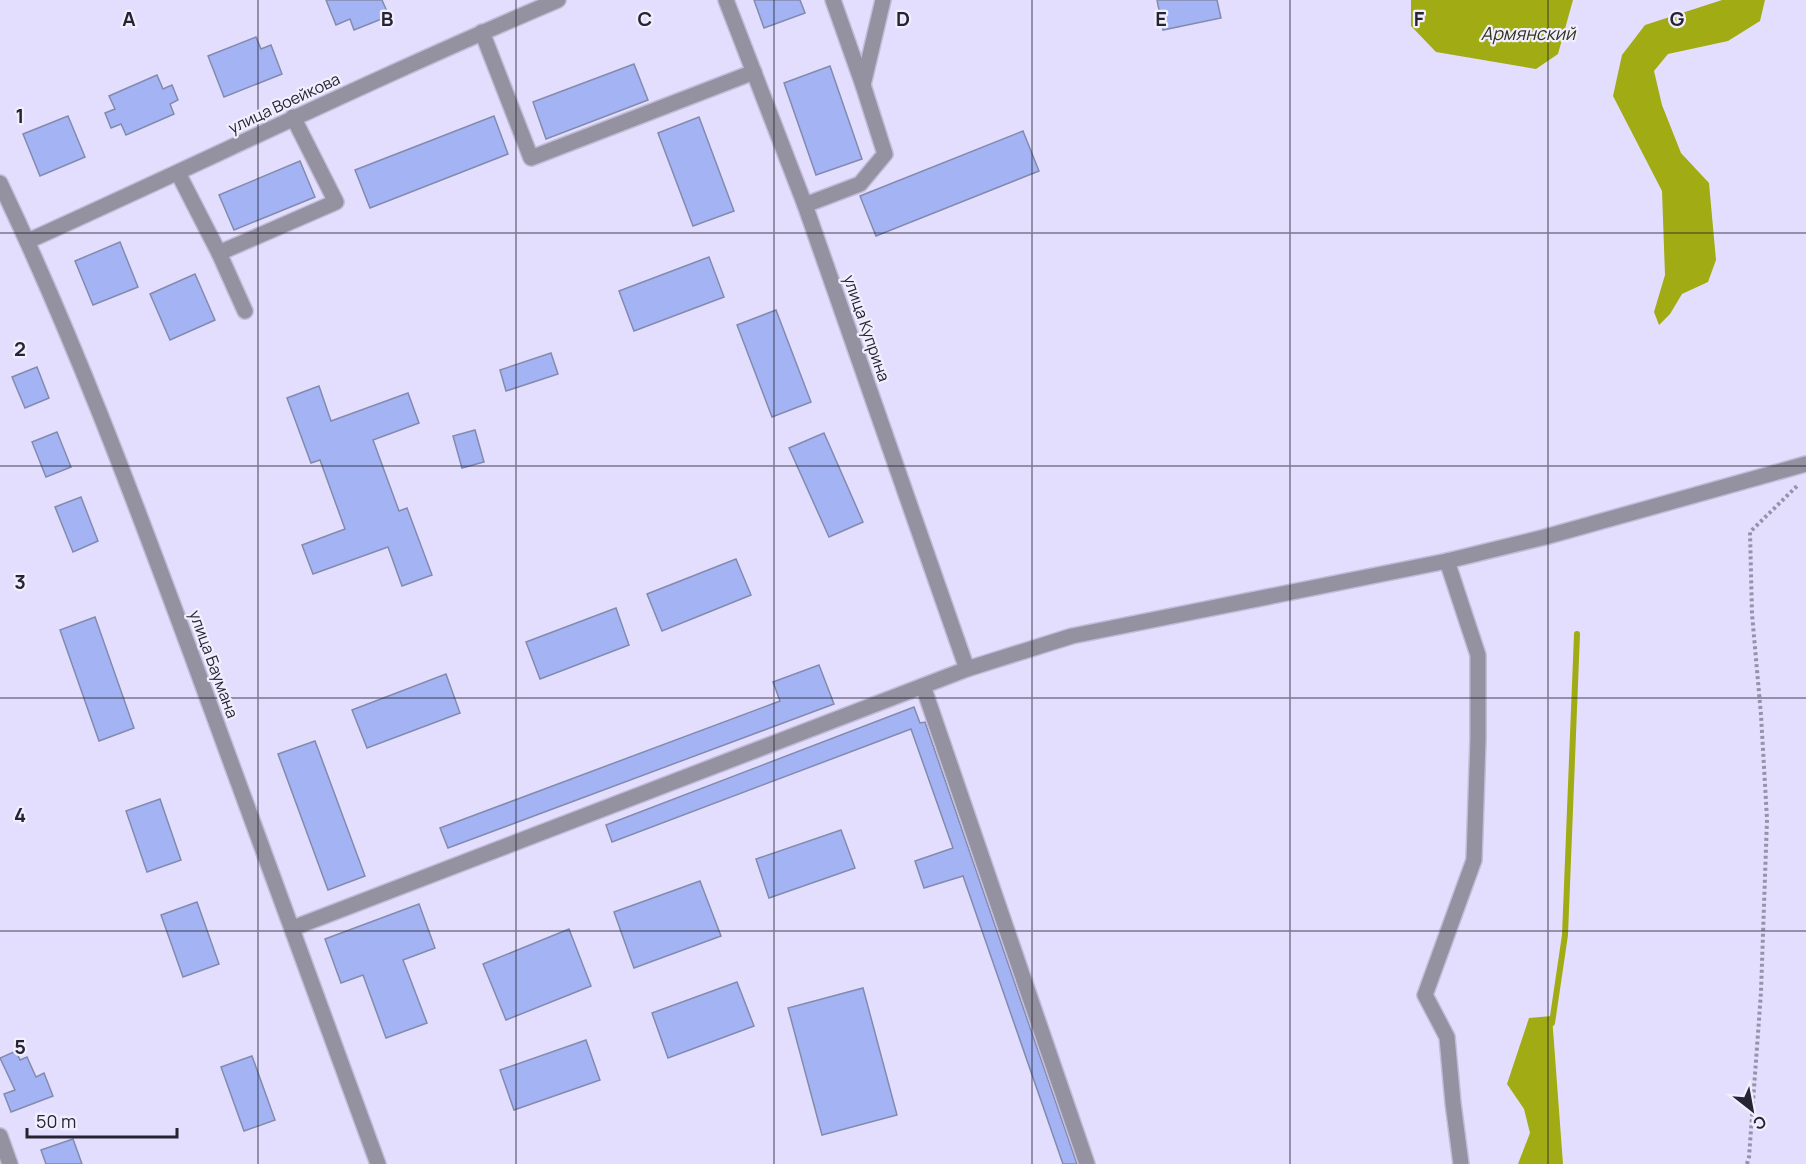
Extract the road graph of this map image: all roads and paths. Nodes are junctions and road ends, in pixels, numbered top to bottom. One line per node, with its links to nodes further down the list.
1 (558, 0): 5 (street, улица Воейкова)
2 (726, 0): 6 (street, улица Куприна)
3 (833, 0): 7 (street)
4 (883, 0): 7 (street)
5 (482, 32): 6 (street); 8 (street, улица Воейкова)
6 (754, 72): 11 (street, улица Куприна)
7 (863, 85): 11 (street)
8 (293, 117): 9 (street, улица Воейкова); 13 (street)
9 (178, 173): 12 (street, улица Воейкова); 13 (street)
10 (0, 183): 12 (street, улица Баумана)
11 (805, 205): 18 (street, улица Куприна)
12 (28, 241): 20 (street, улица Баумана)
13 (219, 253): 14 (street)
14 (245, 311)
15 (1806, 464): 17 (street)
16 (1798, 484): 26 (path)
17 (1447, 561): 18 (street); 25 (street)
18 (967, 669): 19 (street)
19 (923, 686): 20 (street); 24 (street)
20 (293, 928): 23 (street, улица Баумана)
21 (0, 1136): 22 (street)
22 (10, 1164)
23 (378, 1164)
24 (1088, 1164)
25 (1461, 1164)
26 (1747, 1164)

